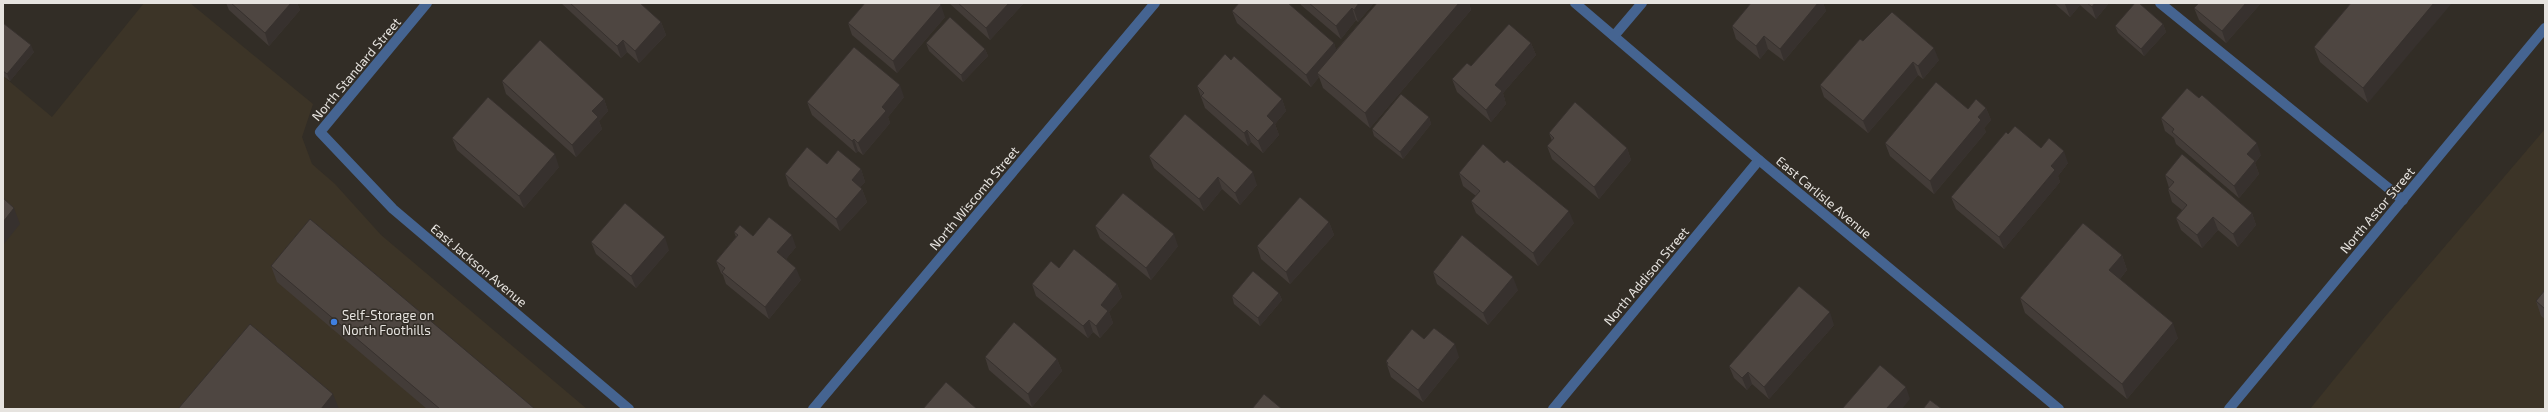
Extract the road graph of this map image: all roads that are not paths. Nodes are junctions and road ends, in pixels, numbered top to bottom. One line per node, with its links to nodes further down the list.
1 (427, 3): 8 (street, North Standard Street)
2 (1155, 3): 12 (street, North Wiscomb Street)
3 (1575, 3): 7 (street, East Carlisle Avenue)
4 (1642, 3): 7 (street)
5 (2160, 3): 10 (street)
6 (2545, 28): 10 (street, North Astor Street)
7 (1614, 36): 9 (street, East Carlisle Avenue)
8 (320, 132): 11 (street, East Jackson Avenue)
9 (1759, 160): 13 (street, North Addison Street); 14 (street, East Carlisle Avenue)
10 (2403, 200): 15 (street, North Astor Street)
11 (629, 409)
12 (813, 409)
13 (1553, 409)
14 (2059, 409)
15 (2229, 409)

